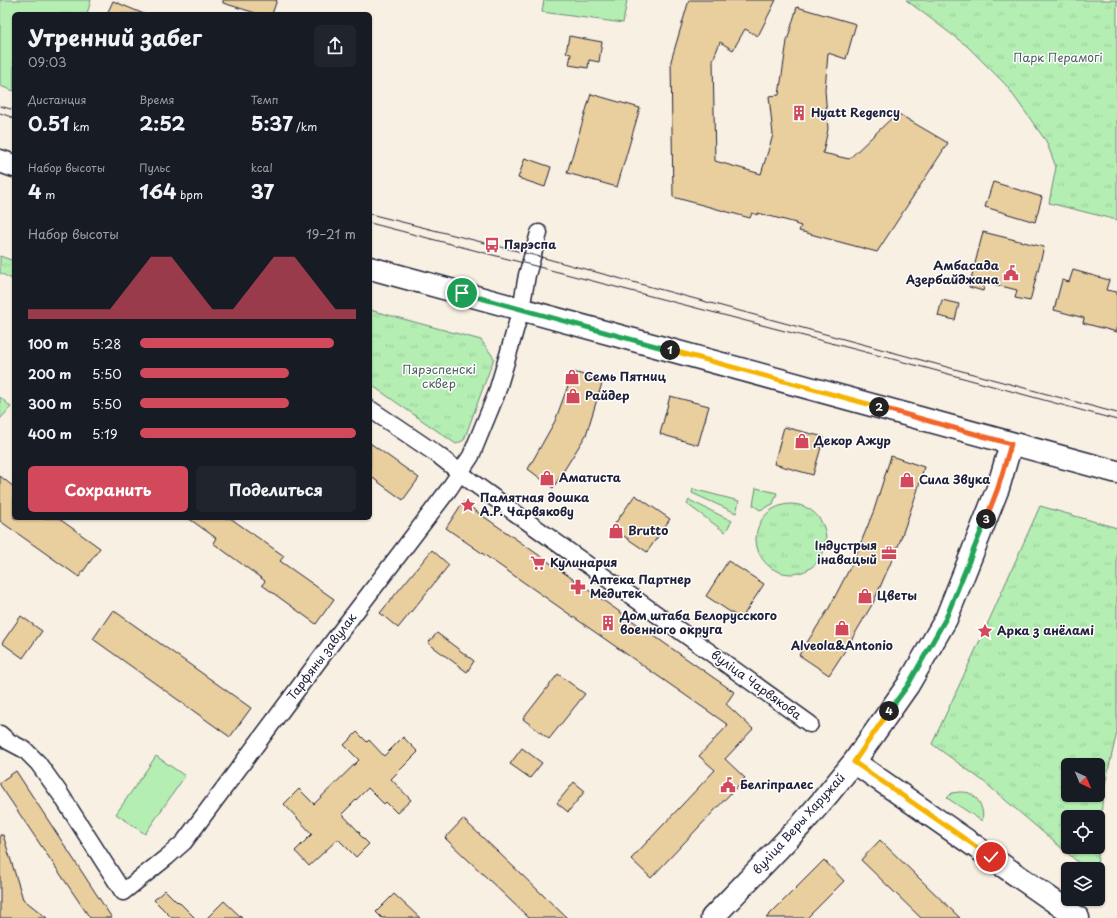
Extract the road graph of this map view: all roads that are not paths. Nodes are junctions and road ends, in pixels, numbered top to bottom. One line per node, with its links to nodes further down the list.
1 (0, 161): 2 (main road)
2 (12, 165)
3 (539, 233): 5 (street, Тарфяны завулак)
4 (372, 269): 5 (main road)
5 (521, 309): 7 (main road); 9 (street, Тарфяны завулак)
6 (372, 410): 9 (street, вуліца Чарвякова)
7 (1011, 444): 8 (main road); 12 (main road, вуліца Веры Харужай)
8 (1117, 472)
9 (460, 473): 10 (street, вуліца Чарвякова); 11 (street, Тарфяны завулак)
10 (810, 724)
11 (0, 734)
12 (854, 762): 13 (main road, вуліца Веры Харужай); 14 (main road)
13 (712, 918)
14 (1078, 918)

